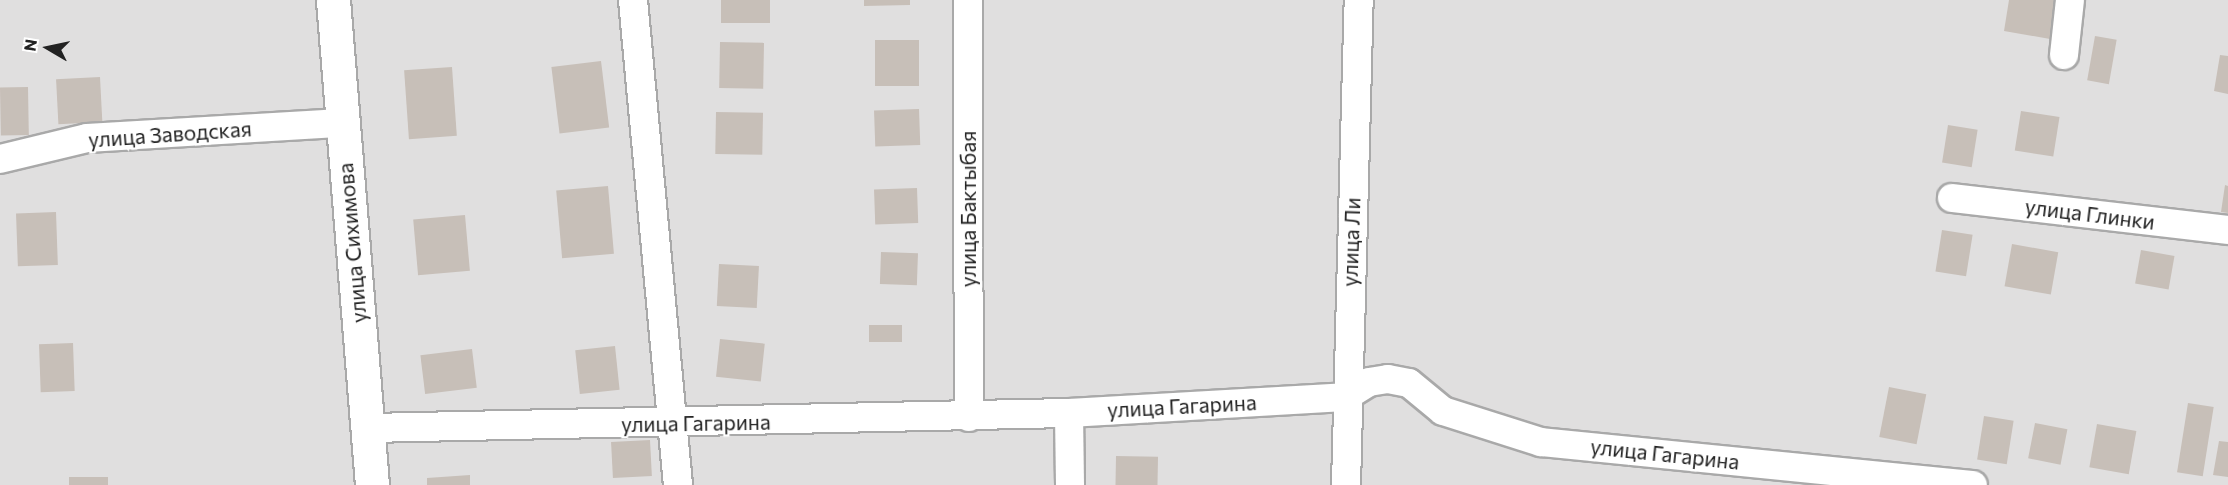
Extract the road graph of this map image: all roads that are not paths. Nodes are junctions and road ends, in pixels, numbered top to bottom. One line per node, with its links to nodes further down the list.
1 (333, 0): 7 (street, улица Сихимова)
2 (633, 0): 14 (street)
3 (968, 0): 13 (street, улица Бактыбая)
4 (1359, 0): 11 (street, улица Ли)
5 (2070, 0): 6 (street)
6 (2064, 55)
7 (342, 123): 8 (street, улица Заводская); 15 (street, улица Сихимова)
8 (0, 159)
9 (1952, 198): 10 (street, улица Глинки)
10 (2228, 230)
11 (1345, 397): 12 (street, улица Гагарина); 19 (street, улица Ли); 20 (street, улица Гагарина)
12 (1068, 413): 13 (street, улица Гагарина); 18 (street)
13 (969, 417): 14 (street, улица Гагарина)
14 (674, 424): 15 (street, улица Гагарина); 17 (street)
15 (369, 428): 16 (street, улица Сихимова)
16 (372, 485)
17 (678, 485)
18 (1070, 485)
19 (1346, 485)
20 (1973, 485)

